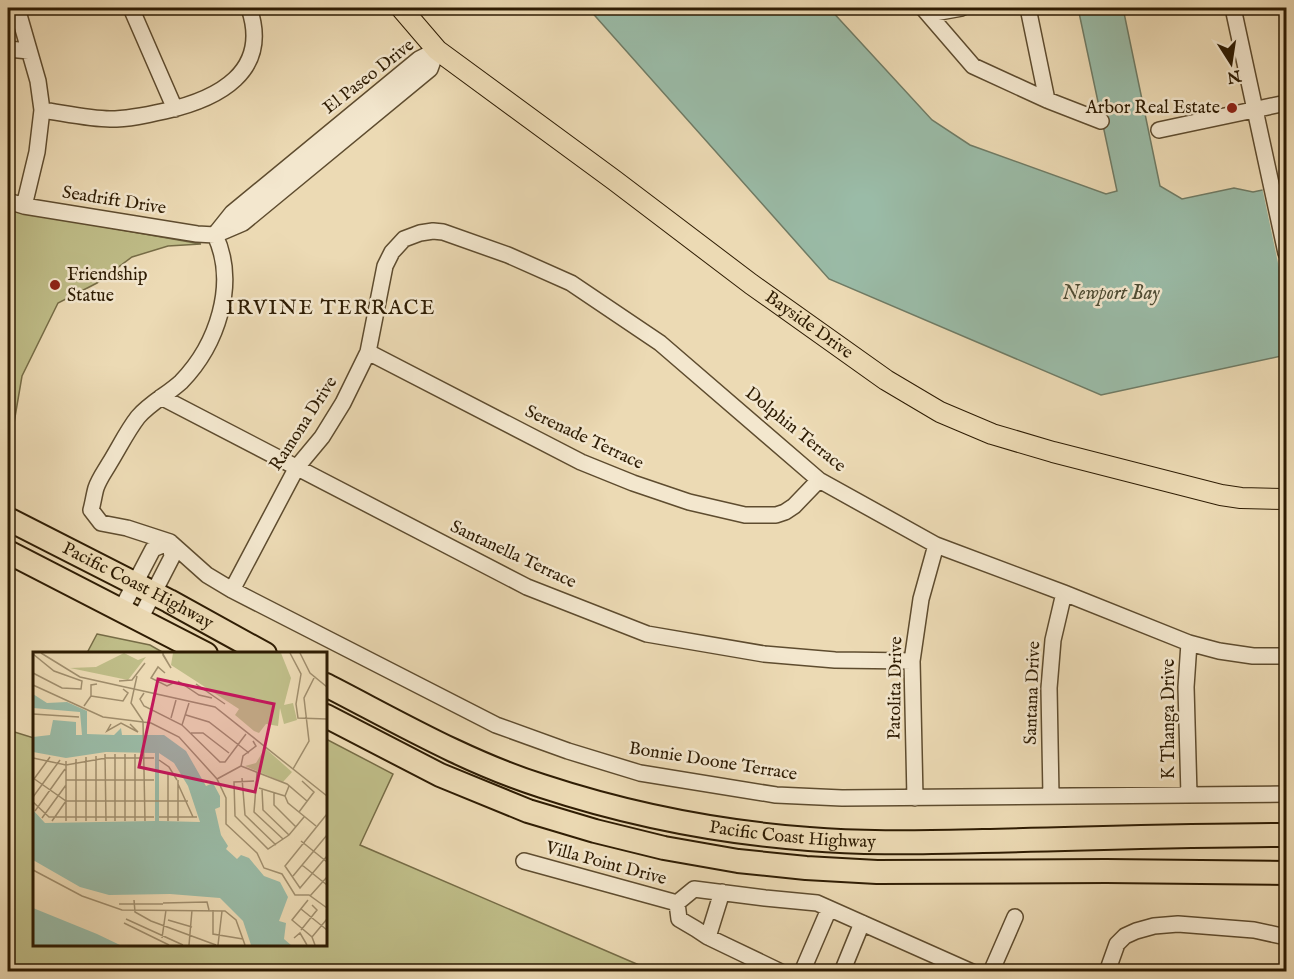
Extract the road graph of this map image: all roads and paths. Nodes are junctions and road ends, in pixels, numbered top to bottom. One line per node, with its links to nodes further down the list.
1 (17, 8): 11 (street)
2 (131, 8): 14 (street)
3 (249, 8): 14 (street)
4 (401, 8): 10 (main road, Bayside Drive)
5 (962, 8): 8 (street)
6 (1028, 8): 12 (street)
7 (1233, 8): 16 (street)
8 (926, 11): 12 (street)
9 (8, 49): 11 (street)
10 (437, 50): 21 (street, El Paseo Drive); 28 (main road, Bayside Drive)
11 (29, 51): 15 (street)
12 (1047, 100): 17 (street)
13 (1287, 103): 16 (street)
14 (175, 109): 15 (street)
15 (42, 110): 20 (street)
16 (1256, 110): 18 (street); 23 (street)
17 (1101, 121)
18 (1159, 130)
19 (8, 201): 20 (street, Seadrift Drive)
20 (24, 206): 21 (street, Seadrift Drive)
21 (215, 235): 25 (street)
22 (404, 239): 24 (street, Ramona Drive); 27 (street, Dolphin Terrace)
23 (1287, 253)
24 (368, 352): 26 (street, Ramona Drive); 27 (street, Serenade Terrace)
25 (161, 397): 26 (street, Santanella Terrace); 31 (street, Bonnie Doone Terrace)
26 (297, 467): 35 (street, Ramona Drive); 42 (street, Santanella Terrace)
27 (819, 480): 32 (street, Dolphin Terrace)
28 (1277, 500): 29 (main road, Bayside Drive)
29 (1287, 506)
30 (8, 519): 34 (highway, Pacific Coast Highway)
31 (170, 542): 34 (street); 34 (street); 35 (street, Bonnie Doone Terrace)
32 (936, 544): 36 (street, Dolphin Terrace); 42 (street, Patolita Drive)
33 (8, 552): 37 (highway, Pacific Coast Highway)
34 (143, 588): 37 (street); 37 (street); 40 (highway, Pacific Coast Highway)
35 (232, 590): 48 (street, Bonnie Doone Terrace)
36 (1064, 593): 38 (street, Dolphin Terrace); 47 (street, Santana Drive)
37 (130, 615): 39 (highway, Pacific Coast Highway)
38 (1189, 643): 41 (street, Dolphin Terrace); 46 (street, K Thanga Drive)
39 (202, 652)
40 (261, 652)
41 (1287, 656)
42 (912, 661): 48 (street, Patolita Drive)
43 (327, 686): 49 (highway, Pacific Coast Highway)
44 (327, 717): 51 (highway, Pacific Coast Highway)
45 (1287, 794): 46 (street, Bonnie Doone Terrace)
46 (1189, 795): 47 (street, Bonnie Doone Terrace)
47 (1051, 796): 48 (street, Bonnie Doone Terrace)
48 (915, 798)
49 (1287, 834)
50 (524, 861): 53 (street, Villa Point Drive)
51 (1287, 873)
52 (722, 892): 53 (street, Villa Point Drive); 54 (street, Villa Point Drive); 57 (street)
53 (677, 903): 57 (street, Villa Point Drive)
54 (829, 909): 56 (street, Villa Point Drive); 60 (street)
55 (1015, 917): 63 (street)
56 (862, 923): 61 (street); 62 (street, Villa Point Drive)
57 (708, 937): 59 (street, Villa Point Drive)
58 (1287, 938): 64 (street)
59 (781, 972)
60 (802, 972)
61 (842, 972)
62 (972, 972)
63 (990, 972)
64 (1107, 972)

